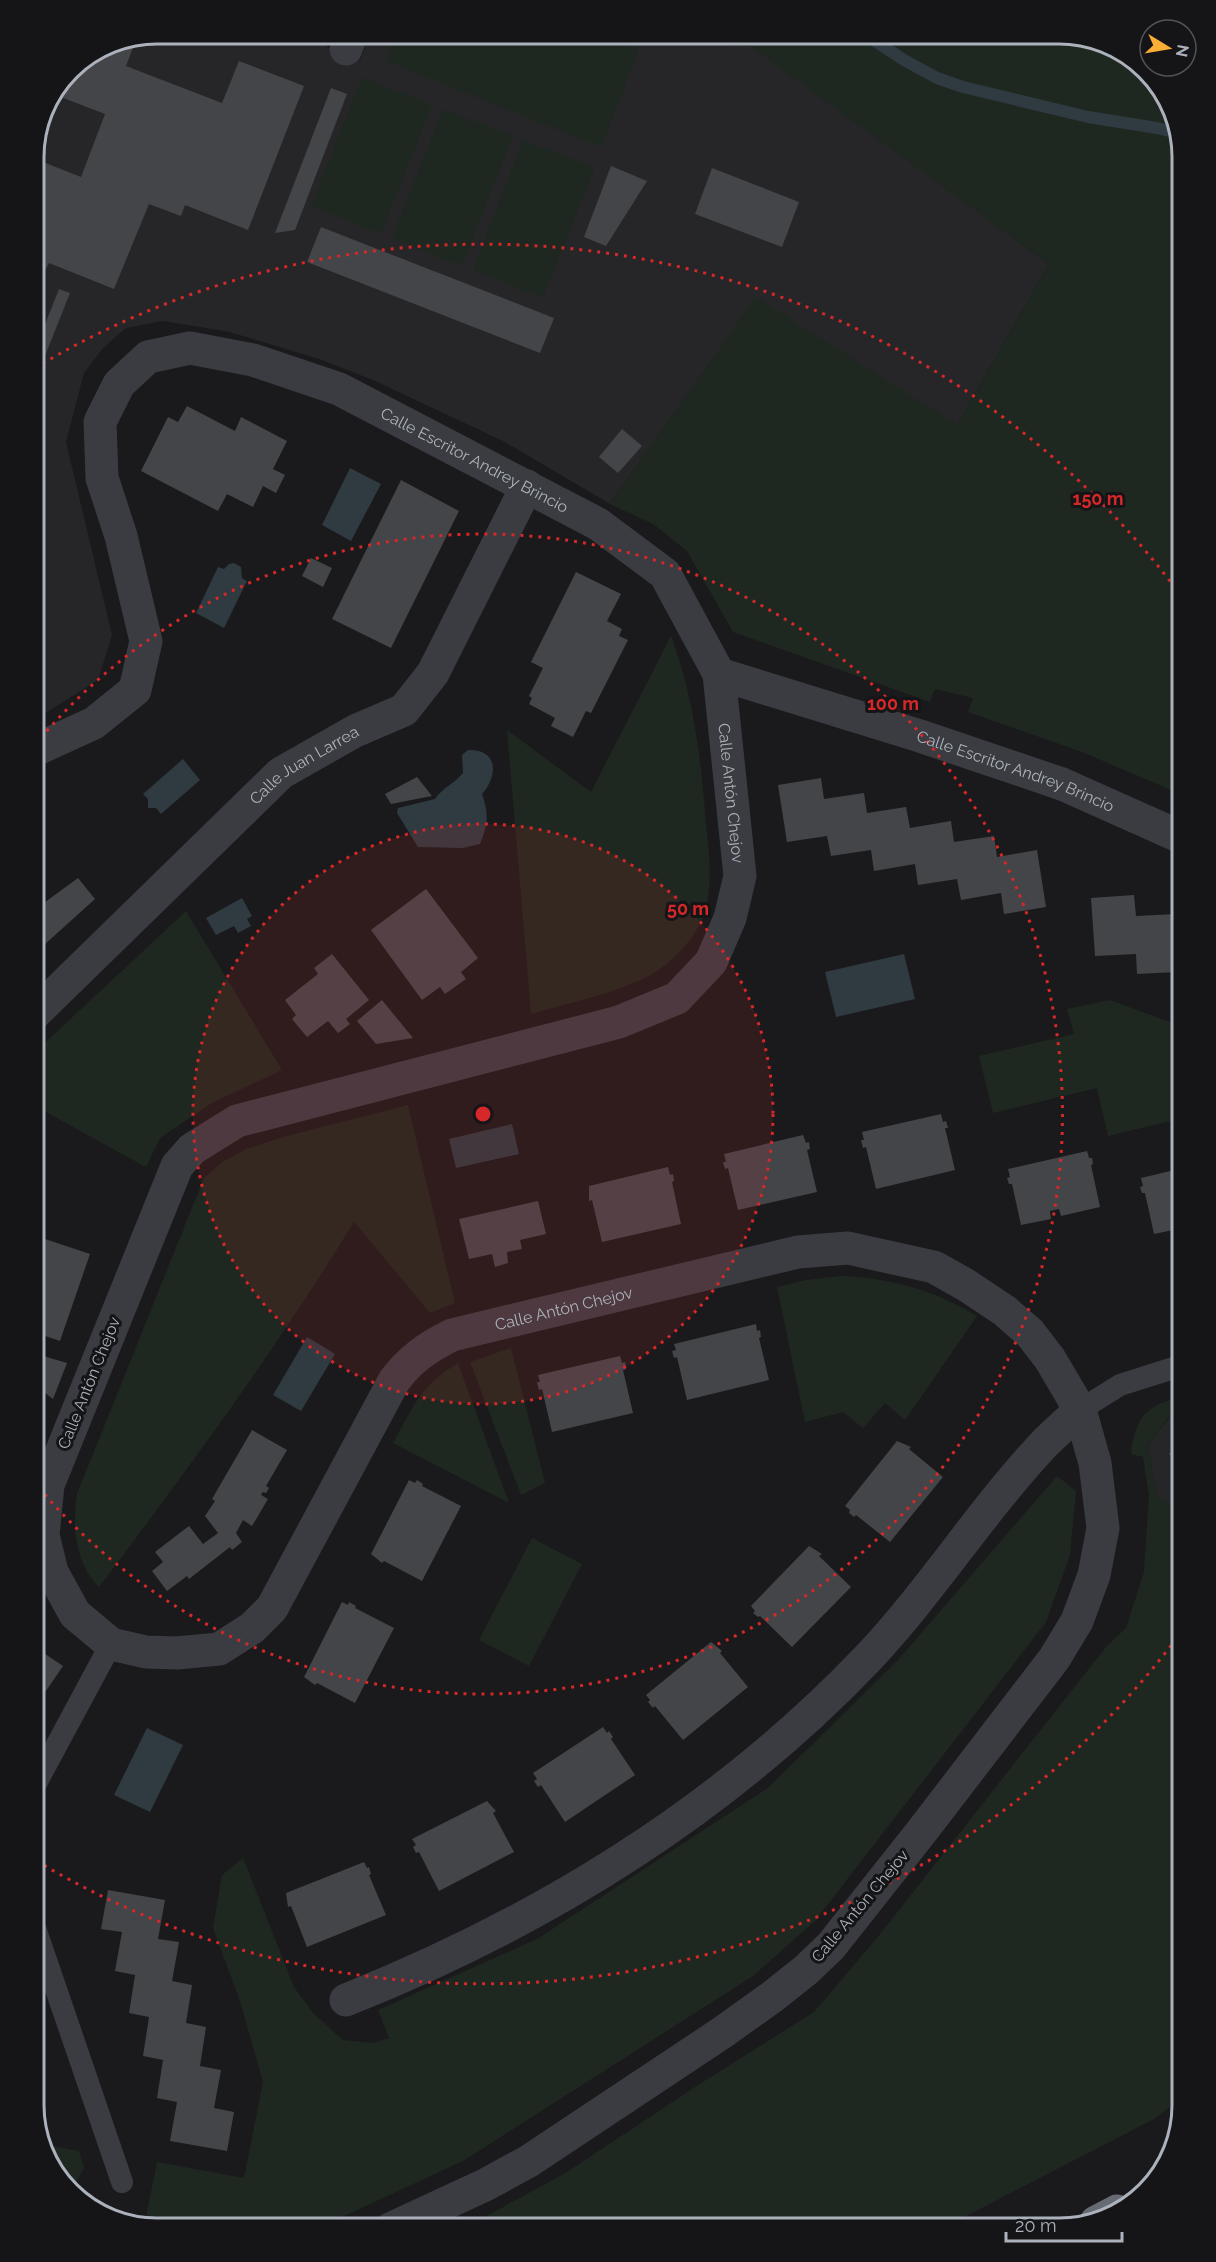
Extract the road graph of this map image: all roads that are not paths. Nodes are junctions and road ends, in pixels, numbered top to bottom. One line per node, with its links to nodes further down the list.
1 (527, 486): 2 (street, Calle Escritor Andrey Brincio); 3 (street, Calle Escritor Andrey Brincio); 5 (street, Calle Juan Larrea)
2 (719, 674): 4 (street, Calle Escritor Andrey Brincio); 8 (street, Calle Antón Chejov)
3 (44, 746)
4 (1172, 833)
5 (44, 1004)
6 (1172, 1368): 7 (lane)
7 (1080, 1410): 10 (street, Calle Antón Chejov); 13 (street); 15 (street, Calle Antón Chejov)
8 (44, 1525)
9 (44, 1539): 10 (street, Calle Antón Chejov)
10 (111, 1644): 11 (lane)
11 (44, 1769)
12 (44, 1954): 14 (lane)
13 (346, 2000)
14 (122, 2182)
15 (414, 2218)

